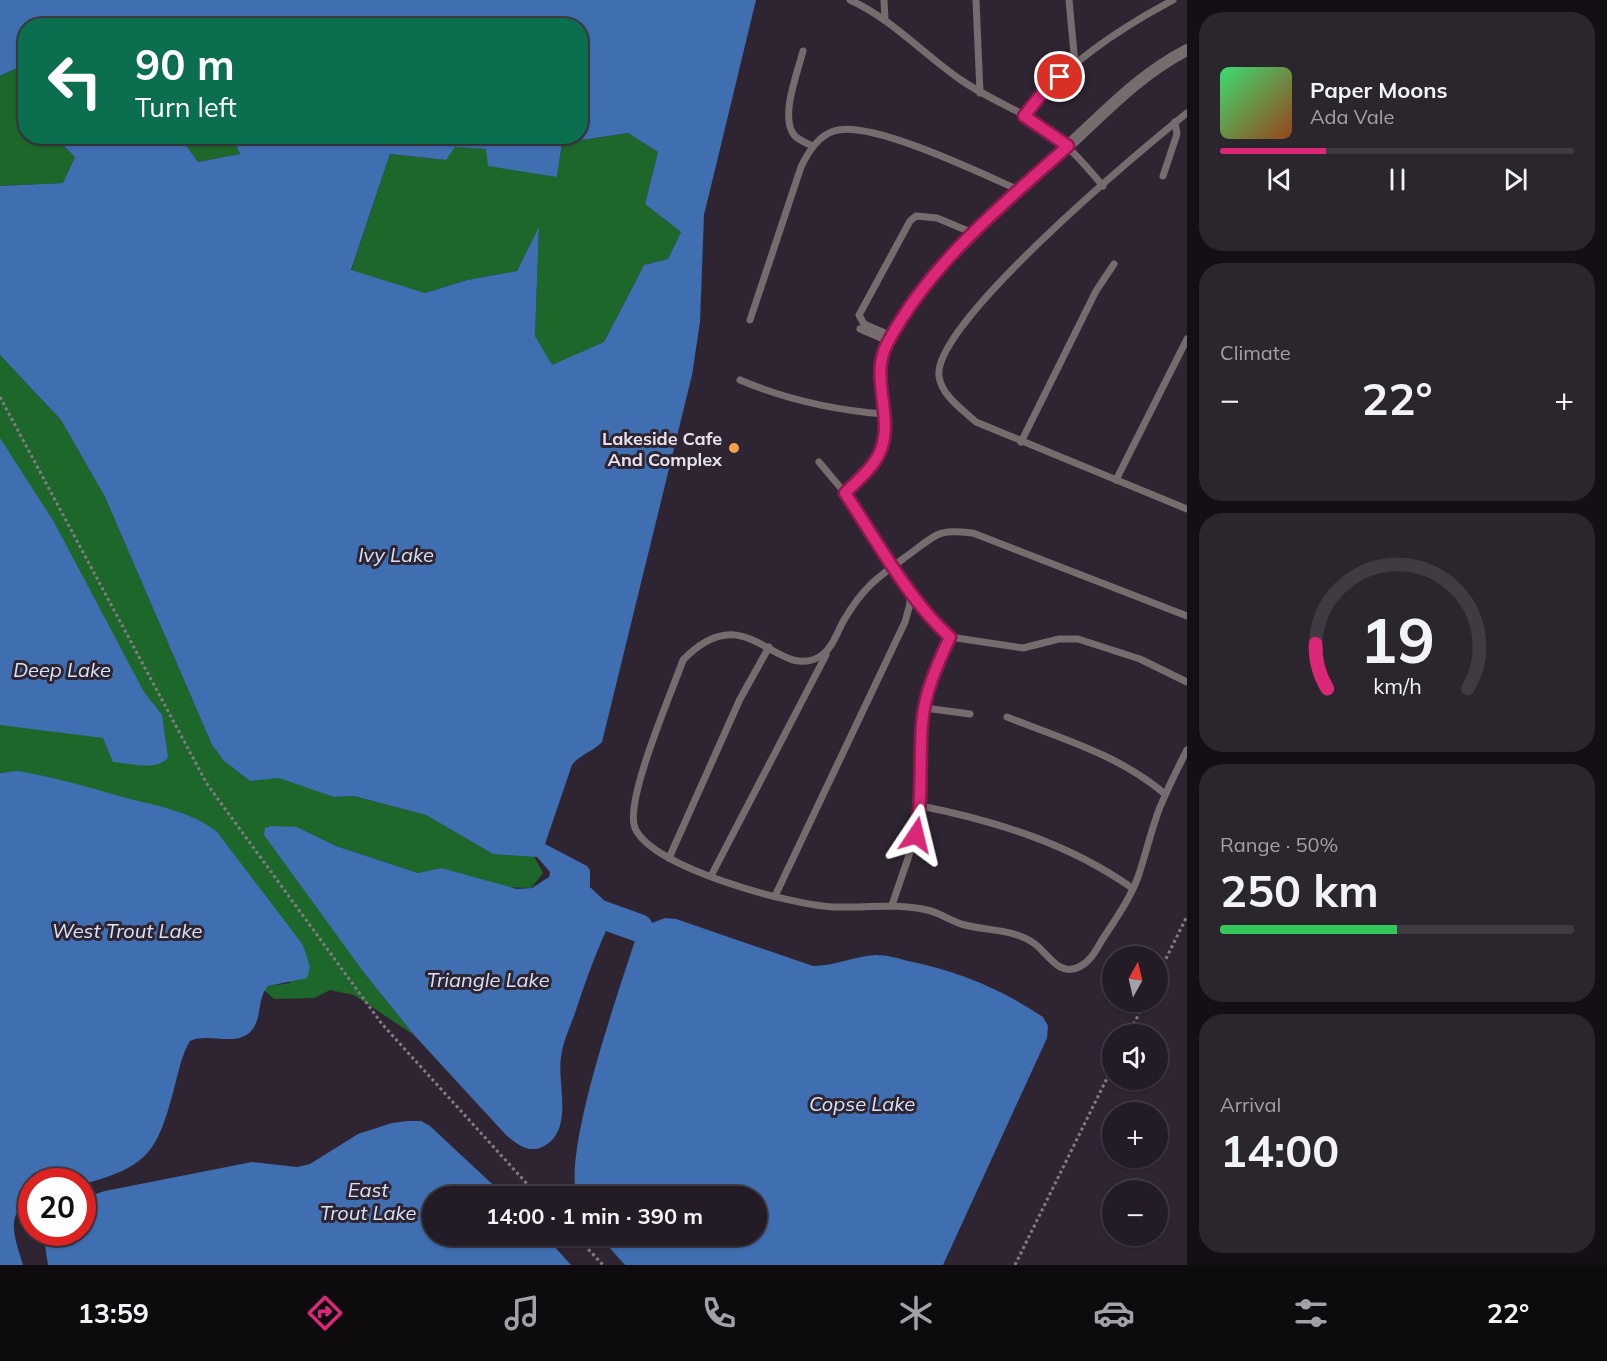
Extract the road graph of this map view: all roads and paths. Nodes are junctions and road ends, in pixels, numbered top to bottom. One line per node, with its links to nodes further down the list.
1 (850, 0): 6 (lane)
2 (884, 0): 6 (lane)
3 (976, 0): 10 (lane)
4 (1069, 0): 9 (lane)
5 (1173, 0): 9 (lane)
6 (885, 20): 10 (lane)
7 (1187, 50): 15 (street)
8 (803, 51): 14 (lane)
9 (1075, 64): 12 (lane)
10 (980, 93): 12 (lane)
11 (1187, 112): 13 (lane)
12 (1024, 116): 15 (lane)
13 (1175, 122): 16 (lane); 17 (lane)
14 (813, 146): 18 (lane); 21 (lane)
15 (1068, 146): 17 (lane); 18 (street)
16 (1163, 176)
17 (1103, 186): 28 (lane)
18 (1019, 190): 19 (street)
19 (973, 233): 23 (street); 23 (lane)
20 (1114, 264): 28 (lane)
21 (750, 320)
22 (860, 329): 23 (lane)
23 (890, 338): 27 (street)
24 (1187, 339): 30 (lane)
25 (740, 380): 27 (lane)
26 (0, 397): 54 (path)
27 (884, 414): 31 (street)
28 (1021, 442): 30 (lane)
29 (819, 462): 31 (lane)
30 (1116, 480): 32 (lane)
31 (845, 493): 33 (lane)
32 (1187, 509)
33 (894, 566): 34 (lane); 35 (lane); 38 (lane)
34 (910, 589): 36 (lane); 49 (lane)
35 (1187, 616)
36 (950, 637): 39 (lane); 40 (lane)
37 (770, 647): 38 (lane); 46 (lane); 46 (lane)
38 (828, 650): 47 (lane)
39 (1187, 682)
40 (925, 708): 41 (lane); 45 (lane)
41 (970, 714)
42 (1007, 717): 44 (lane)
43 (1187, 750): 44 (lane)
44 (1165, 794): 48 (lane)
45 (921, 806): 48 (lane); 50 (lane)
46 (669, 858): 47 (lane)
47 (711, 876): 49 (lane)
48 (1132, 888): 50 (lane)
49 (775, 896): 50 (lane)
50 (892, 905)
51 (1187, 916): 52 (path)
52 (1168, 955)
53 (1102, 1088): 57 (path)
54 (529, 1186)
55 (585, 1246): 56 (path)
56 (603, 1265)
57 (1015, 1265)

